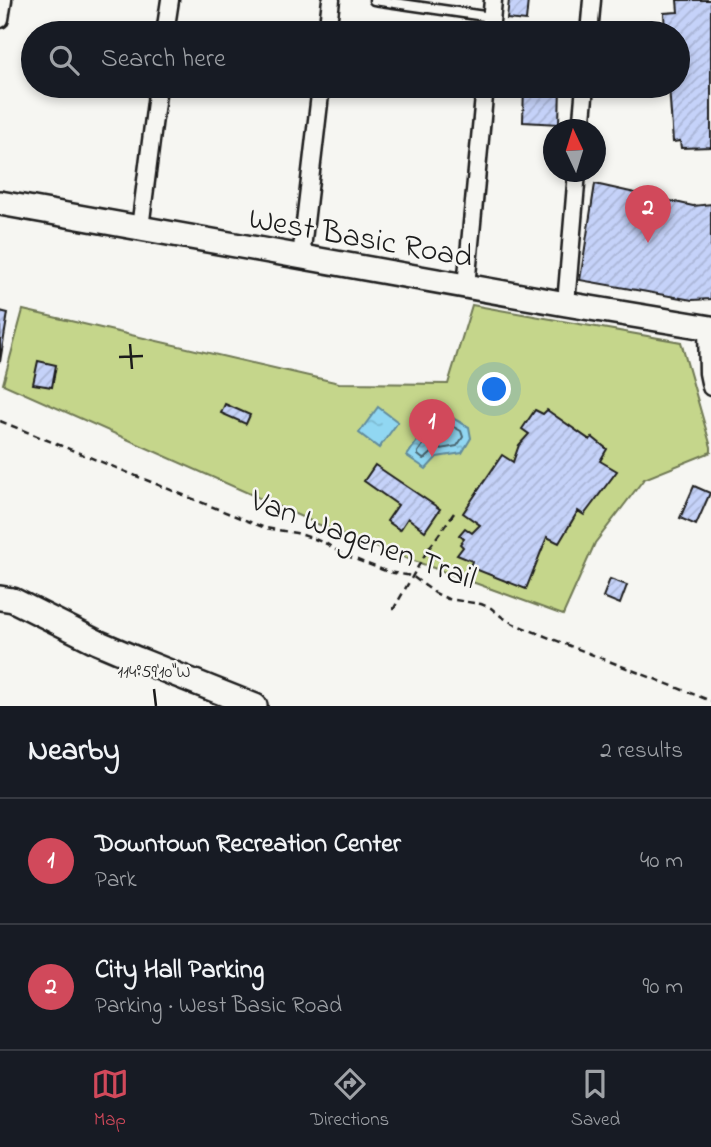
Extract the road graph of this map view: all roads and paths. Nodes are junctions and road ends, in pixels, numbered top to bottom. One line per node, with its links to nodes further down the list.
1 (3, 0): 7 (street)
2 (170, 0): 8 (street)
3 (331, 0): 9 (street)
4 (374, 0): 10 (lane)
5 (493, 0): 11 (street)
6 (592, 0): 12 (street)
7 (0, 19)
8 (167, 21)
9 (328, 21)
10 (471, 21)
11 (490, 21)
12 (590, 21)
13 (156, 98): 20 (street)
14 (320, 98): 21 (street)
15 (484, 98): 22 (street)
16 (584, 98): 17 (street)
17 (582, 119)
18 (576, 182): 23 (street)
19 (0, 203): 20 (street, West Basic Road)
20 (139, 228): 21 (street, West Basic Road)
21 (301, 257): 22 (street, West Basic Road)
22 (466, 286): 23 (street, West Basic Road)
23 (566, 304): 24 (street, West Basic Road)
24 (709, 328): 25 (street)
25 (711, 387)
26 (0, 421): 28 (path, Van Wagenen Trail)
27 (454, 513): 28 (path)
28 (412, 576): 30 (path); 31 (path, Van Wagenen Trail)
29 (4, 594): 32 (street)
30 (393, 610)
31 (711, 701)
32 (255, 706)

